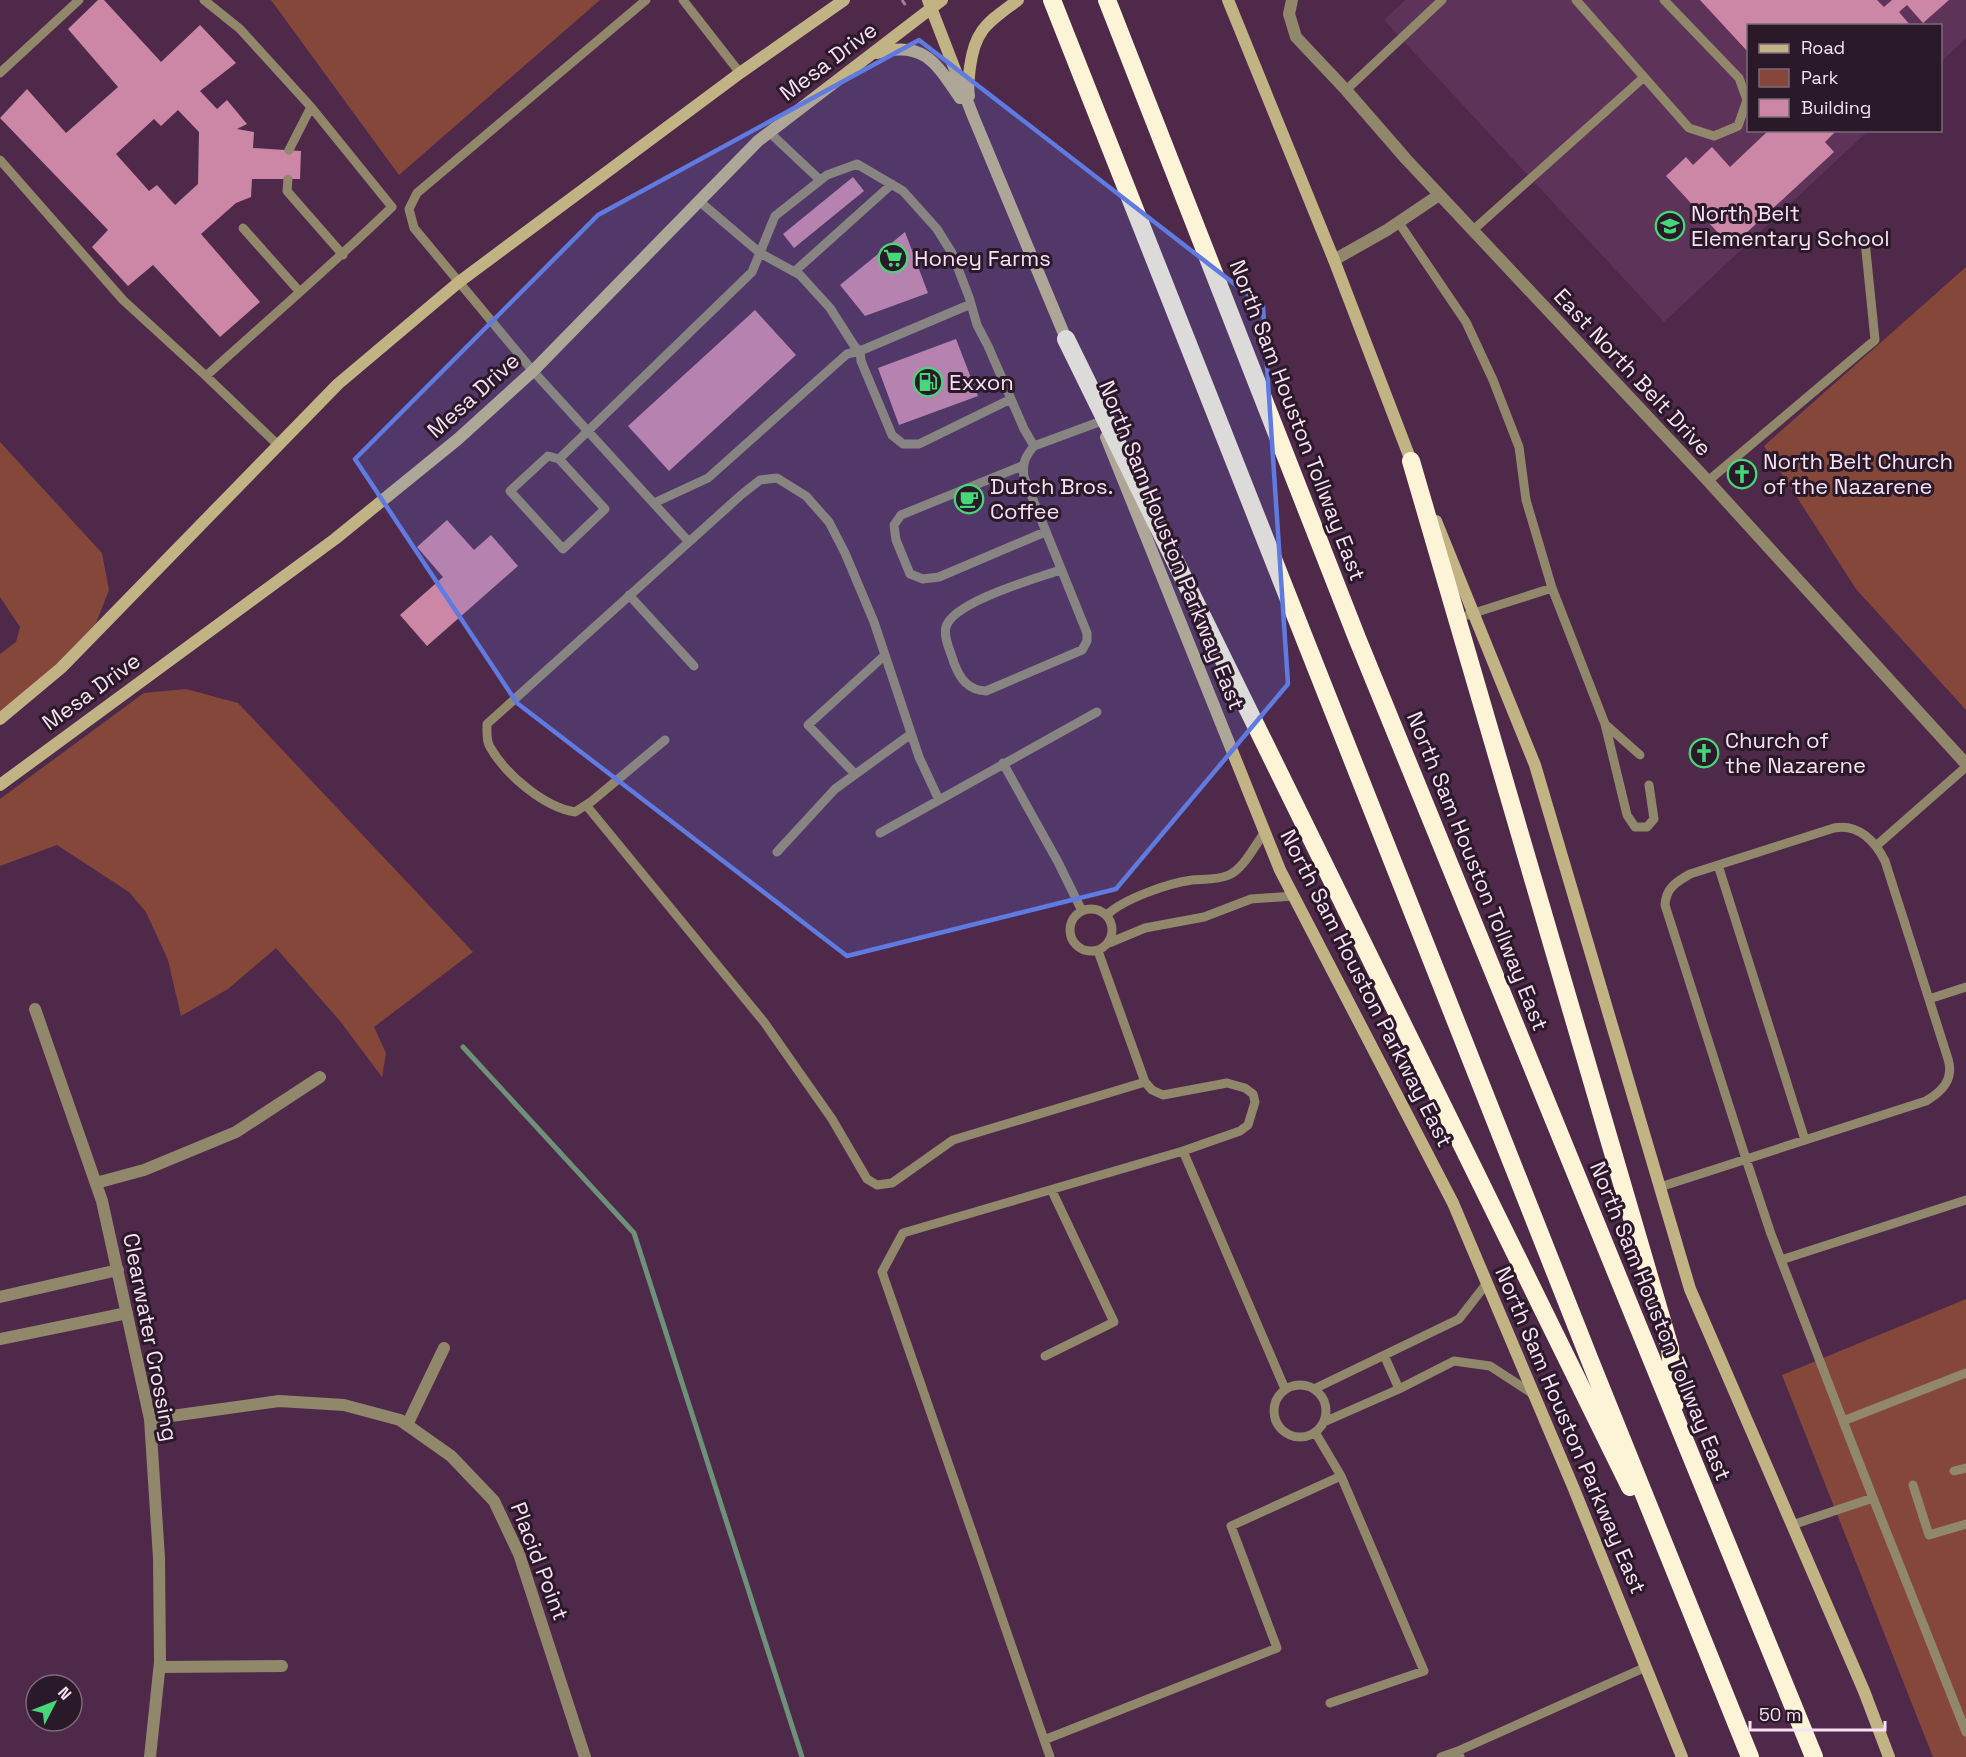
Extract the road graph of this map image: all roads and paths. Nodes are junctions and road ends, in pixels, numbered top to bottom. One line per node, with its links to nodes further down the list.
1 (79, 0): 20 (lane)
2 (204, 0): 23 (lane)
3 (646, 0): 34 (lane)
4 (683, 0): 19 (lane)
5 (844, 0): 19 (main road, Mesa Drive)
6 (902, 0): 17 (path)
7 (942, 0): 16 (main road, Mesa Drive)
8 (1018, 0): 24 (main road)
9 (1052, 0): 130 (highway)
10 (1228, 0): 41 (main road)
11 (1292, 0): 22 (street, East North Belt Drive)
12 (1442, 0): 22 (lane)
13 (1576, 0): 21 (lane)
14 (1664, 0): 21 (lane)
15 (1108, 2): 121 (highway, North Sam Houston Tollway East)
16 (929, 4): 18 (main road, Mesa Drive); 24 (main road, North Sam Houston Parkway East)
17 (906, 6)
18 (871, 55): 24 (main road); 25 (main road, Mesa Drive)
19 (740, 73): 43 (main road, Mesa Drive)
20 (0, 74)
21 (1643, 78): 37 (lane)
22 (1346, 90): 31 (street, East North Belt Drive)
23 (311, 107): 26 (lane); 33 (lane)
24 (973, 116): 46 (main road, North Sam Houston Parkway East)
25 (769, 132): 29 (lane); 32 (main road, Mesa Drive)
26 (289, 150)
27 (0, 160): 49 (lane)
28 (288, 179): 40 (lane)
29 (820, 180): 30 (lane); 39 (lane)
30 (892, 184): 42 (lane); 45 (lane)
31 (1439, 195): 35 (street); 37 (street, East North Belt Drive)
32 (699, 201): 39 (lane); 48 (main road, Mesa Drive)
33 (392, 207): 34 (lane); 40 (lane)
34 (409, 209): 43 (lane)
35 (1399, 223): 41 (street); 63 (lane)
36 (243, 228): 44 (lane)
37 (1472, 231): 58 (street, East North Belt Drive)
38 (1865, 241): 58 (lane)
39 (760, 253): 42 (lane); 52 (lane)
40 (343, 255): 44 (lane)
41 (1334, 260): 56 (main road)
42 (794, 272): 47 (lane)
43 (459, 282): 48 (lane); 53 (main road, Mesa Drive)
44 (299, 291): 49 (lane)
45 (971, 304): 47 (lane); 50 (lane)
46 (1066, 339): 51 (main road, North Sam Houston Parkway East); 130 (highway)
47 (860, 351): 50 (lane); 59 (lane)
48 (533, 371): 52 (lane); 77 (main road, Mesa Drive)
49 (206, 376): 53 (lane)
50 (1011, 399): 54 (lane)
51 (1100, 422): 54 (lane); 81 (main road, North Sam Houston Parkway East)
52 (588, 431): 55 (lane); 59 (lane)
53 (278, 446): 69 (main road, Mesa Drive)
54 (1034, 446): 57 (lane)
55 (559, 459): 55 (lane)
56 (1411, 461): 65 (highway)
57 (1022, 466): 60 (lane); 60 (lane)
58 (1708, 482): 75 (street, East North Belt Drive)
59 (654, 503): 61 (lane)
60 (1045, 532): 62 (lane)
61 (688, 542): 64 (lane); 66 (lane)
62 (1060, 570): 62 (lane)
63 (1552, 588): 65 (lane); 70 (lane)
64 (629, 595): 67 (lane); 80 (lane)
65 (1465, 615): 100 (main road); 121 (highway)
66 (885, 655): 71 (lane); 76 (lane)
67 (694, 666)
68 (1097, 712): 74 (lane)
69 (0, 719)
70 (1605, 724): 73 (lane); 78 (lane)
71 (911, 734): 76 (lane); 79 (lane)
72 (665, 740): 80 (lane)
73 (1640, 755)
74 (1003, 764): 79 (lane); 87 (lane)
75 (1966, 766): 83 (lane)
76 (855, 774): 84 (lane)
77 (0, 784)
78 (1649, 785)
79 (939, 800): 82 (lane)
80 (586, 805): 95 (lane)
81 (1264, 832): 86 (main road, North Sam Houston Parkway East); 88 (lane)
82 (880, 833)
83 (1876, 846): 85 (lane); 92 (lane)
84 (777, 852)
85 (1718, 865): 96 (lane); 98 (lane)
86 (1293, 896): 89 (lane); 105 (main road, North Sam Houston Parkway East)
87 (1082, 911): 88 (lane); 90 (lane)
88 (1107, 915): 89 (lane)
89 (1109, 943): 90 (lane)
90 (1098, 951): 95 (lane)
91 (1966, 987): 92 (lane)
92 (1929, 999): 96 (lane)
93 (35, 1009): 99 (street, Clearwater Crossing)
94 (320, 1077): 99 (street)
95 (1145, 1082): 97 (lane)
96 (1804, 1140): 98 (lane)
97 (1183, 1151): 101 (lane); 113 (lane)
98 (1746, 1159): 100 (lane); 103 (lane)
99 (96, 1182): 104 (street, Clearwater Crossing)
100 (1660, 1187): 129 (main road)
101 (1052, 1191): 111 (lane); 136 (lane)
102 (1966, 1200): 103 (lane)
103 (1781, 1260): 118 (lane)
104 (118, 1270): 106 (street); 107 (street, Clearwater Crossing)
105 (1487, 1283): 110 (lane); 116 (main road, North Sam Houston Parkway East)
106 (0, 1297)
107 (127, 1313): 108 (street); 117 (street, Clearwater Crossing)
108 (0, 1339)
109 (444, 1348): 120 (street)
110 (1384, 1355): 114 (lane); 115 (lane)
111 (1045, 1356)
112 (1966, 1373): 118 (lane)
113 (1285, 1389): 114 (lane); 122 (lane)
114 (1314, 1389): 119 (lane)
115 (1399, 1389): 116 (lane); 119 (lane)
116 (1534, 1394): 133 (main road, North Sam Houston Parkway East)
117 (150, 1419): 120 (street, Placid Point); 132 (street, Clearwater Crossing)
118 (1843, 1421): 127 (lane)
119 (1324, 1422): 122 (lane)
120 (407, 1425): 139 (street, Placid Point)
121 (1678, 1427): 144 (highway, North Sam Houston Tollway East)
122 (1315, 1432): 125 (lane)
123 (1966, 1467): 124 (lane)
124 (1954, 1471)
125 (1341, 1476): 134 (lane); 136 (lane)
126 (1913, 1485): 128 (lane)
127 (1872, 1498): 129 (lane); 135 (lane)
128 (1966, 1524)
129 (1792, 1525): 145 (main road)
130 (1699, 1628): 143 (highway)
131 (282, 1666): 132 (street)
132 (160, 1667): 138 (street, Clearwater Crossing)
133 (1646, 1667): 137 (lane); 142 (main road, North Sam Houston Parkway East)
134 (1330, 1703)
135 (1966, 1732)
136 (1044, 1740): 140 (lane)
137 (1459, 1754): 141 (lane)
138 (150, 1757)
139 (585, 1757)
140 (1050, 1757)
141 (1441, 1757)
142 (1682, 1757)
143 (1750, 1757)
144 (1814, 1757)
145 (1889, 1757)

